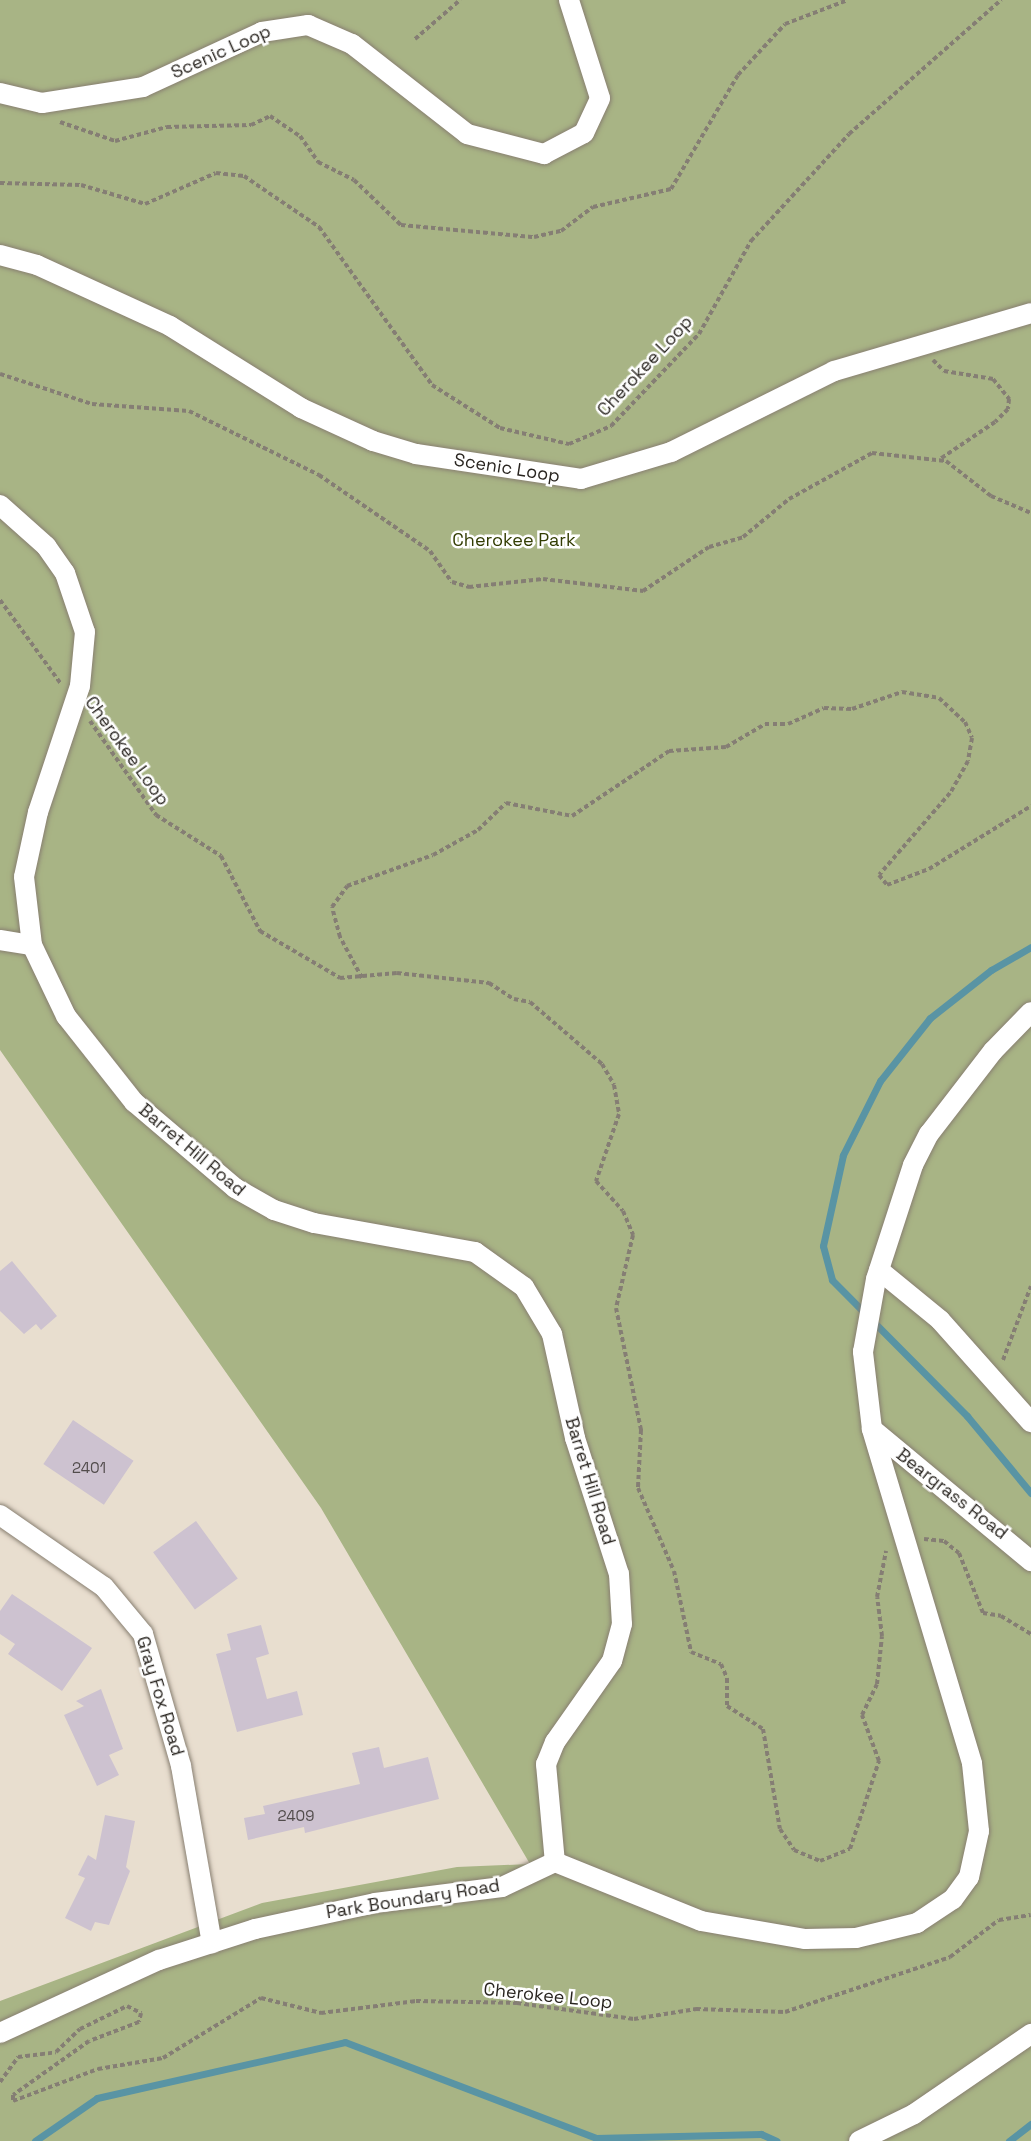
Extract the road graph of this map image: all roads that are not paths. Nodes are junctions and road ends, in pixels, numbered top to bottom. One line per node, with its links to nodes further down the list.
1 (569, 0): 2 (street, Scenic Loop)
2 (0, 93)
3 (0, 255): 4 (street, Scenic Loop)
4 (1031, 313)
5 (0, 505): 7 (street, Barret Hill Road)
6 (0, 940): 7 (street)
7 (32, 945): 14 (street, Barret Hill Road)
8 (1031, 1012): 9 (street)
9 (878, 1274): 10 (street); 11 (street)
10 (1031, 1422)
11 (872, 1429): 13 (street, Beargrass Road); 14 (street)
12 (0, 1515): 15 (street, Gray Fox Road)
13 (1031, 1561)
14 (555, 1862): 15 (street, Park Boundary Road)
15 (212, 1943): 16 (street, Park Boundary Road)
16 (0, 2033)
17 (1031, 2034): 18 (street)
18 (859, 2141)

